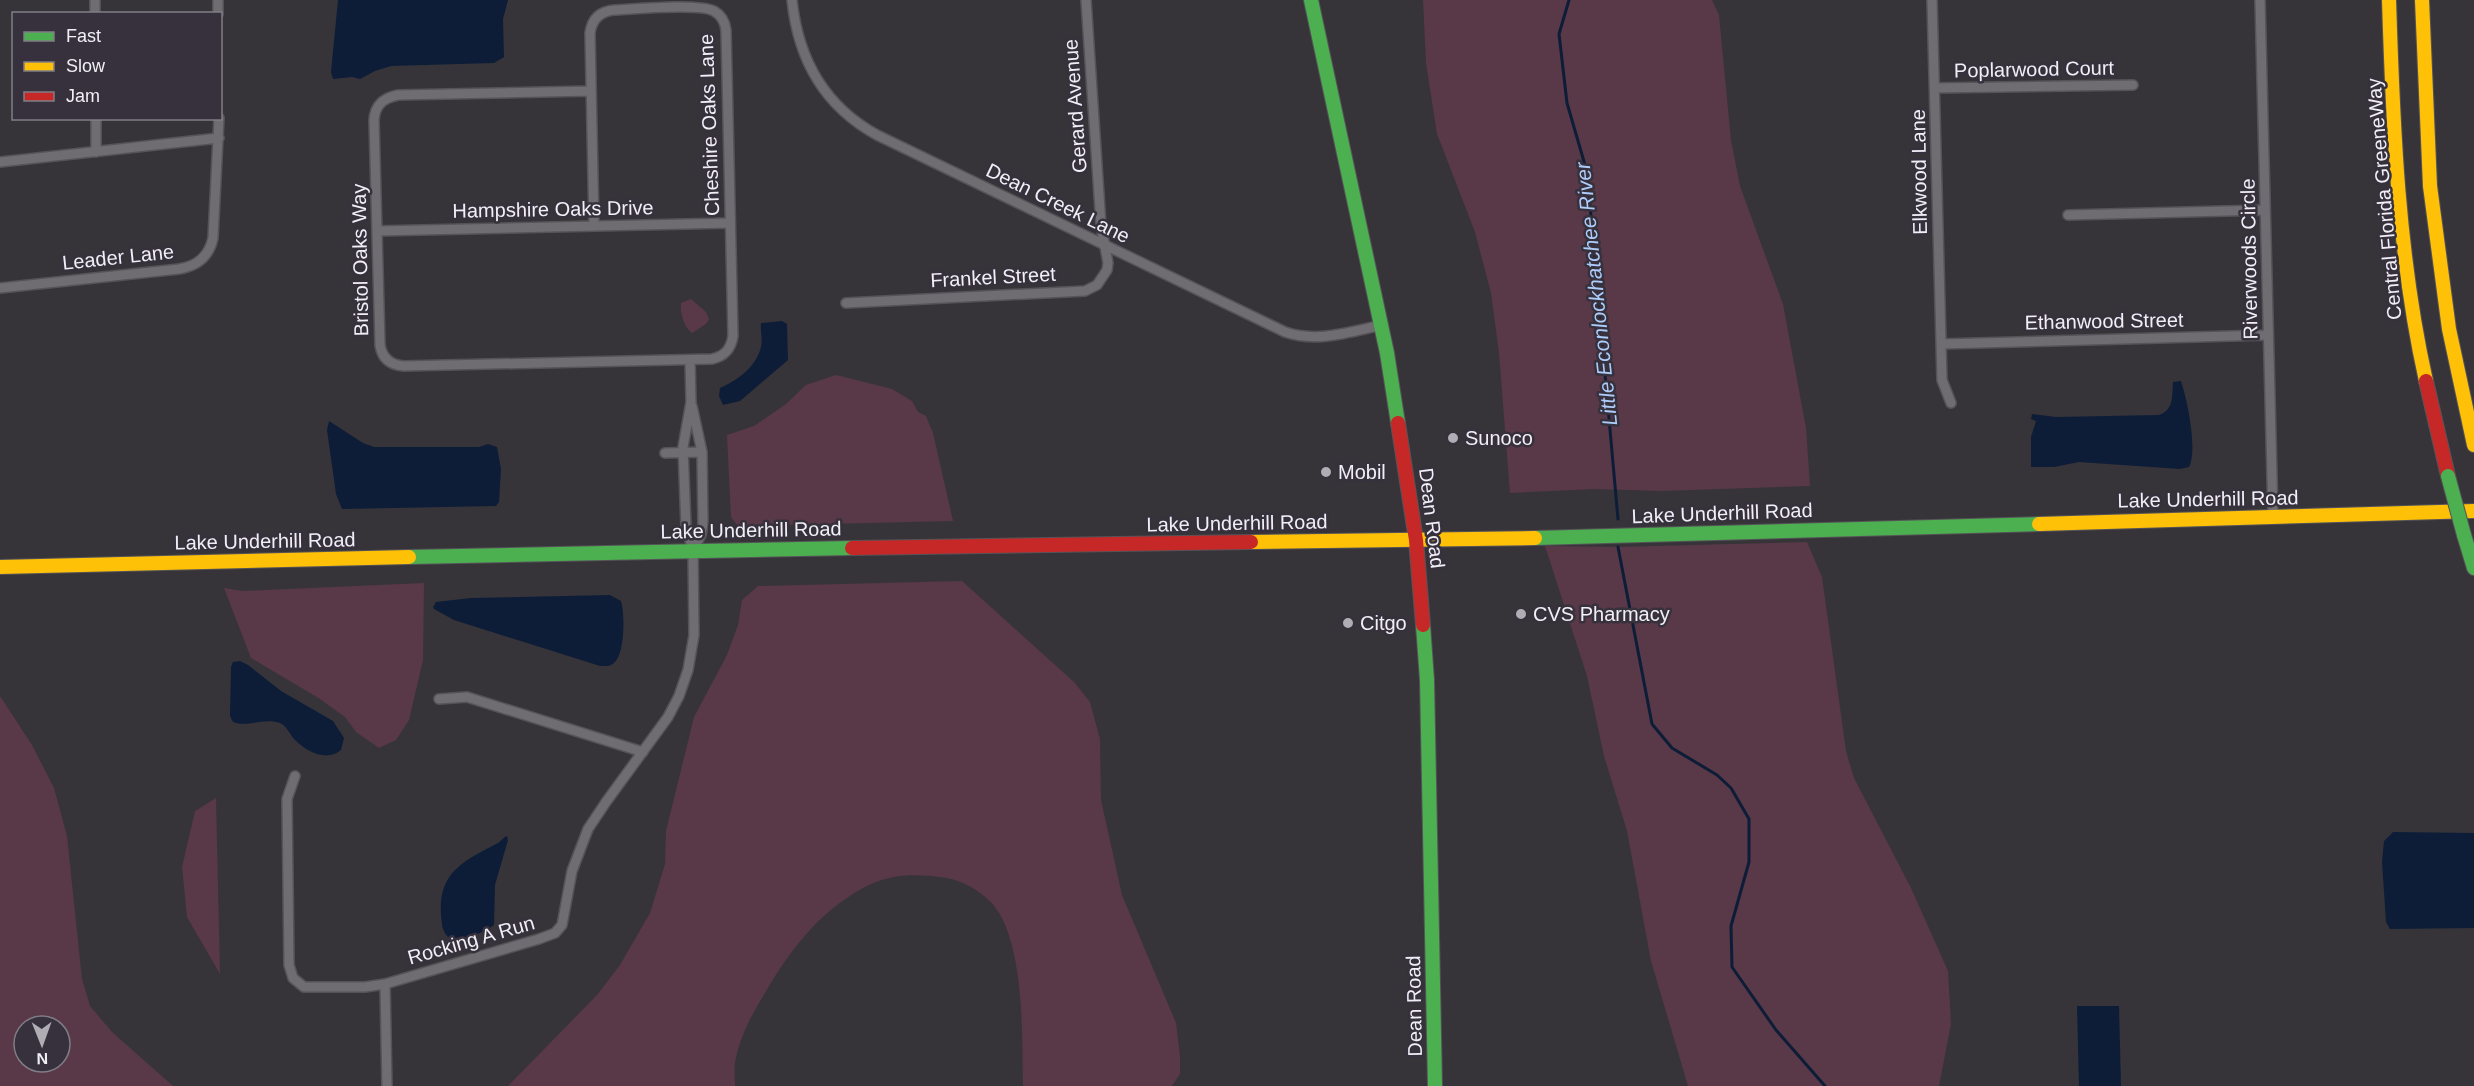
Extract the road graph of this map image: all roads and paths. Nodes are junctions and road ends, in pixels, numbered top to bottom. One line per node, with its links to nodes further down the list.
1 (792, 0): 21 (street, Dean Creek Lane)
2 (1086, 0): 21 (street, Gerard Avenue)
3 (1311, 0): 24 (main road, Dean Road)
4 (1932, 0): 9 (street, Elkwood Lane)
5 (2260, 0): 16 (street, Riverwoods Circle)
6 (2389, 0): 39 (main road, Central Florida GreeneWay, bridge)
7 (2422, 0): 30 (main road)
8 (2133, 85): 9 (street, Poplarwood Court)
9 (1935, 88): 26 (street, Elkwood Lane)
10 (591, 91): 18 (street, Cheshire Oaks Lane); 19 (street, Cheshire Oaks Lane); 20 (street, Bristol Oaks Way)
11 (96, 120): 14 (street)
12 (219, 120): 13 (street, Leader Lane)
13 (219, 138): 14 (street); 22 (street, Leader Lane)
14 (96, 152): 15 (street)
15 (0, 162)
16 (2265, 210): 17 (street); 25 (street, Riverwoods Circle)
17 (2068, 215)
18 (730, 223): 19 (street, Hampshire Oaks Drive); 27 (street, Cheshire Oaks Lane)
19 (594, 226): 20 (street, Hampshire Oaks Drive)
20 (377, 231): 27 (street, Bristol Oaks Way)
21 (1105, 246): 23 (street, Frankel Street); 24 (street, Dean Creek Lane)
22 (0, 288)
23 (846, 303)
24 (1382, 326): 36 (main road, Dean Road)
25 (2268, 335): 26 (street, Ethanwood Street); 35 (street, Riverwoods Circle)
26 (1941, 344): 29 (street, Elkwood Lane)
27 (690, 360): 28 (street, Rocking A Run)
28 (691, 402): 31 (street, Rocking A Run); 33 (street, Rocking A Run)
29 (1951, 403)
30 (2474, 445)
31 (702, 452): 33 (street); 37 (street, Rocking A Run)
32 (665, 453): 33 (street)
33 (684, 453): 37 (street, Rocking A Run)
34 (2474, 511): 35 (main road, Lake Underhill Road)
35 (2273, 517): 36 (main road, Lake Underhill Road)
36 (1416, 540): 37 (main road, Lake Underhill Road); 45 (main road, Dean Road)
37 (693, 550): 38 (main road, Lake Underhill Road); 41 (street, Rocking A Run)
38 (0, 567)
39 (2474, 568)
40 (439, 699): 41 (street)
41 (643, 752): 43 (street, Rocking A Run)
42 (295, 776): 43 (street, Rocking A Run)
43 (385, 984): 44 (street)
44 (387, 1086)
45 (1435, 1086)

